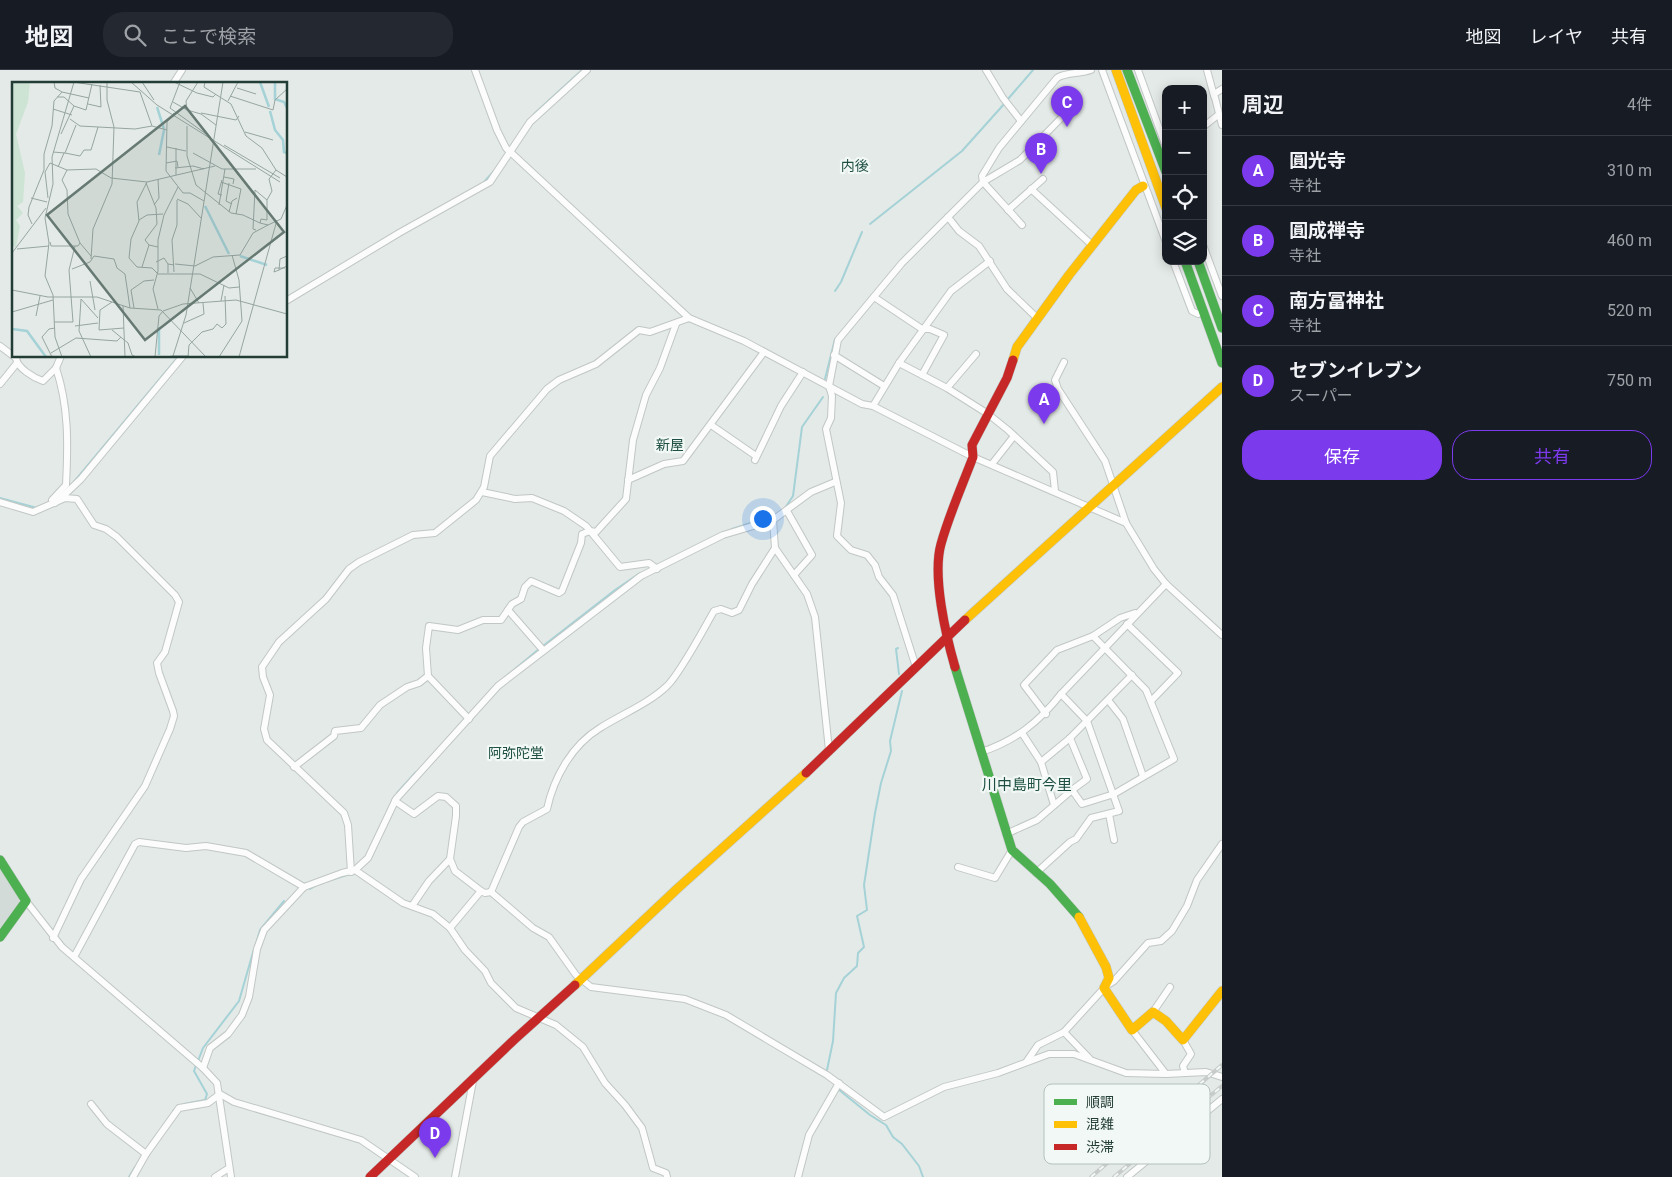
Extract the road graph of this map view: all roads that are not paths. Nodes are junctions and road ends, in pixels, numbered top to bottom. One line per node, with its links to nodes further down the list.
1 (182, 70): 11 (street)
2 (475, 70): 20 (street)
3 (587, 70): 20 (street)
4 (986, 70): 16 (street)
5 (1091, 70): 16 (street)
6 (1102, 70): 24 (street)
7 (1116, 70): 26 (main road)
8 (1127, 70): 21 (main road)
9 (1138, 70): 19 (street)
10 (1207, 70): 13 (street)
11 (174, 82)
12 (1222, 89): 13 (street)
13 (1214, 96): 15 (street)
14 (1071, 108): 23 (street)
15 (1218, 115): 17 (street); 18 (street)
16 (1021, 121): 23 (street)
17 (1207, 124)
18 (1222, 125)
19 (1162, 136)
20 (509, 150): 39 (street); 42 (street)
21 (1162, 162)
22 (1043, 179): 25 (street)
23 (984, 182): 27 (street); 28 (street)
24 (1143, 186): 30 (street); 31 (main road)
25 (1031, 189): 27 (street); 31 (street)
26 (1162, 197)
27 (1008, 210): 29 (street)
28 (948, 217): 33 (street); 38 (street)
29 (1022, 226)
30 (1162, 232)
31 (1092, 245): 43 (main road)
32 (1207, 256): 37 (street)
33 (990, 260): 43 (street); 46 (street)
34 (1175, 265): 41 (street)
35 (1186, 265): 41 (main road)
36 (1200, 265): 40 (main road)
37 (1222, 296)
38 (874, 297): 46 (street); 51 (street)
39 (288, 300)
40 (1218, 305): 45 (main road)
41 (1203, 312): 58 (main road)
42 (689, 318): 44 (street); 48 (street)
43 (1037, 318): 68 (main road)
44 (676, 324): 73 (street); 77 (street)
45 (1222, 328)
46 (922, 329): 57 (street); 61 (street)
47 (0, 346): 50 (street)
48 (764, 352): 60 (street); 69 (street)
49 (976, 354): 66 (street)
50 (12, 355)
51 (834, 355): 63 (street); 64 (street)
52 (16, 358): 56 (street)
53 (60, 358): 59 (street)
54 (180, 358): 79 (street)
55 (1064, 362): 75 (street)
56 (17, 363): 59 (street); 62 (street)
57 (899, 363): 61 (street); 64 (street)
58 (1222, 364)
59 (56, 368): 79 (street)
60 (803, 372): 63 (street); 69 (street)
61 (922, 375): 66 (street)
62 (0, 384)
63 (829, 386): 67 (street); 74 (street)
64 (884, 386): 67 (street)
65 (1222, 387): 75 (main road)
66 (947, 388): 68 (street)
67 (873, 406): 71 (street)
68 (988, 414): 70 (street); 71 (main road)
69 (711, 425): 73 (street)
70 (1014, 436): 72 (street); 76 (street)
71 (973, 457): 72 (street); 94 (main road)
72 (992, 464): 76 (street)
73 (628, 480): 84 (street)
74 (835, 482): 81 (street); 97 (street)
75 (1115, 485): 80 (main road); 83 (street)
76 (1055, 491): 80 (street)
77 (482, 492): 84 (street); 111 (street)
78 (0, 502): 79 (street)
79 (55, 503): 134 (street)
80 (1089, 507): 83 (street); 94 (main road)
81 (787, 511): 82 (street); 87 (street)
82 (773, 520): 85 (street); 86 (street)
83 (1126, 523): 88 (street)
84 (590, 531): 86 (street); 89 (street)
85 (775, 548): 87 (street); 129 (street)
86 (657, 569): 96 (street)
87 (794, 575): 108 (street)
88 (1166, 584): 90 (street); 92 (street)
89 (508, 610): 96 (street); 98 (street)
90 (1139, 612): 91 (street); 93 (street)
91 (1127, 624): 95 (street); 102 (street)
92 (1222, 635)
93 (1092, 636): 95 (street); 103 (street)
94 (947, 639): 97 (main road); 109 (main road)
95 (1105, 648): 99 (street); 100 (street)
96 (543, 650): 104 (street)
97 (916, 667): 108 (main road)
98 (428, 676): 104 (street); 111 (street)
99 (1132, 676): 101 (street); 102 (street)
100 (1061, 694): 103 (street); 105 (street)
101 (1108, 700): 105 (street); 112 (street)
102 (1151, 701): 112 (street)
103 (1046, 714): 106 (street)
104 (469, 719): 115 (street)
105 (1087, 721): 107 (street); 114 (street)
106 (1022, 733): 109 (street); 110 (street)
107 (1070, 738): 110 (street); 113 (street)
108 (829, 750): 136 (main road)
109 (981, 752): 118 (main road)
110 (1041, 762): 116 (street)
111 (294, 767): 125 (street)
112 (1143, 776): 114 (street)
113 (1072, 790): 114 (street); 116 (street)
114 (1114, 794): 117 (street)
115 (395, 801): 122 (street); 125 (street)
116 (1054, 805): 118 (street)
117 (1109, 814): 119 (street); 126 (street)
118 (1006, 834): 121 (main road)
119 (1114, 840)
120 (1222, 844): 137 (street)
121 (1012, 850): 124 (street); 126 (main road)
122 (450, 859): 128 (street); 131 (street)
123 (0, 860): 130 (main road)
124 (958, 867)
125 (353, 871): 127 (street); 131 (street)
126 (1036, 873): 137 (main road)
127 (304, 887): 135 (street); 147 (street)
128 (481, 891): 129 (street); 132 (street)
129 (491, 892): 136 (street)
130 (26, 901): 133 (main road); 134 (street)
131 (412, 906): 132 (street)
132 (450, 928): 141 (street)
133 (0, 937)
134 (53, 938): 135 (street)
135 (74, 957): 147 (street)
136 (581, 980): 141 (main road); 152 (street)
137 (1106, 986): 142 (main road); 143 (street)
138 (1170, 987): 140 (street)
139 (1222, 991): 144 (main road)
140 (1153, 1012): 142 (main road); 144 (main road)
141 (541, 1018): 151 (main road); 167 (street)
142 (1132, 1030): 149 (street)
143 (1064, 1032): 145 (street); 146 (street)
144 (1183, 1040): 148 (street)
145 (1090, 1059): 146 (street); 149 (street)
146 (1027, 1061): 152 (street)
147 (204, 1068): 153 (street)
148 (1185, 1073): 149 (street); 150 (street)
149 (1166, 1074)
150 (1222, 1077)
151 (473, 1081): 158 (main road); 166 (street)
152 (839, 1083): 168 (street)
153 (220, 1094): 157 (street); 158 (street); 160 (street)
154 (1222, 1099): 156 (street)
155 (91, 1104): 157 (street)
156 (1210, 1109)
157 (146, 1154): 161 (street)
158 (391, 1159): 164 (main road); 165 (street)
159 (1143, 1164): 169 (street)
160 (229, 1168): 162 (street); 163 (street)
161 (133, 1177)
162 (215, 1177)
163 (231, 1177)
164 (370, 1177)
165 (416, 1177)
166 (455, 1177)
167 (666, 1177)
168 (798, 1177)
169 (1127, 1177)

